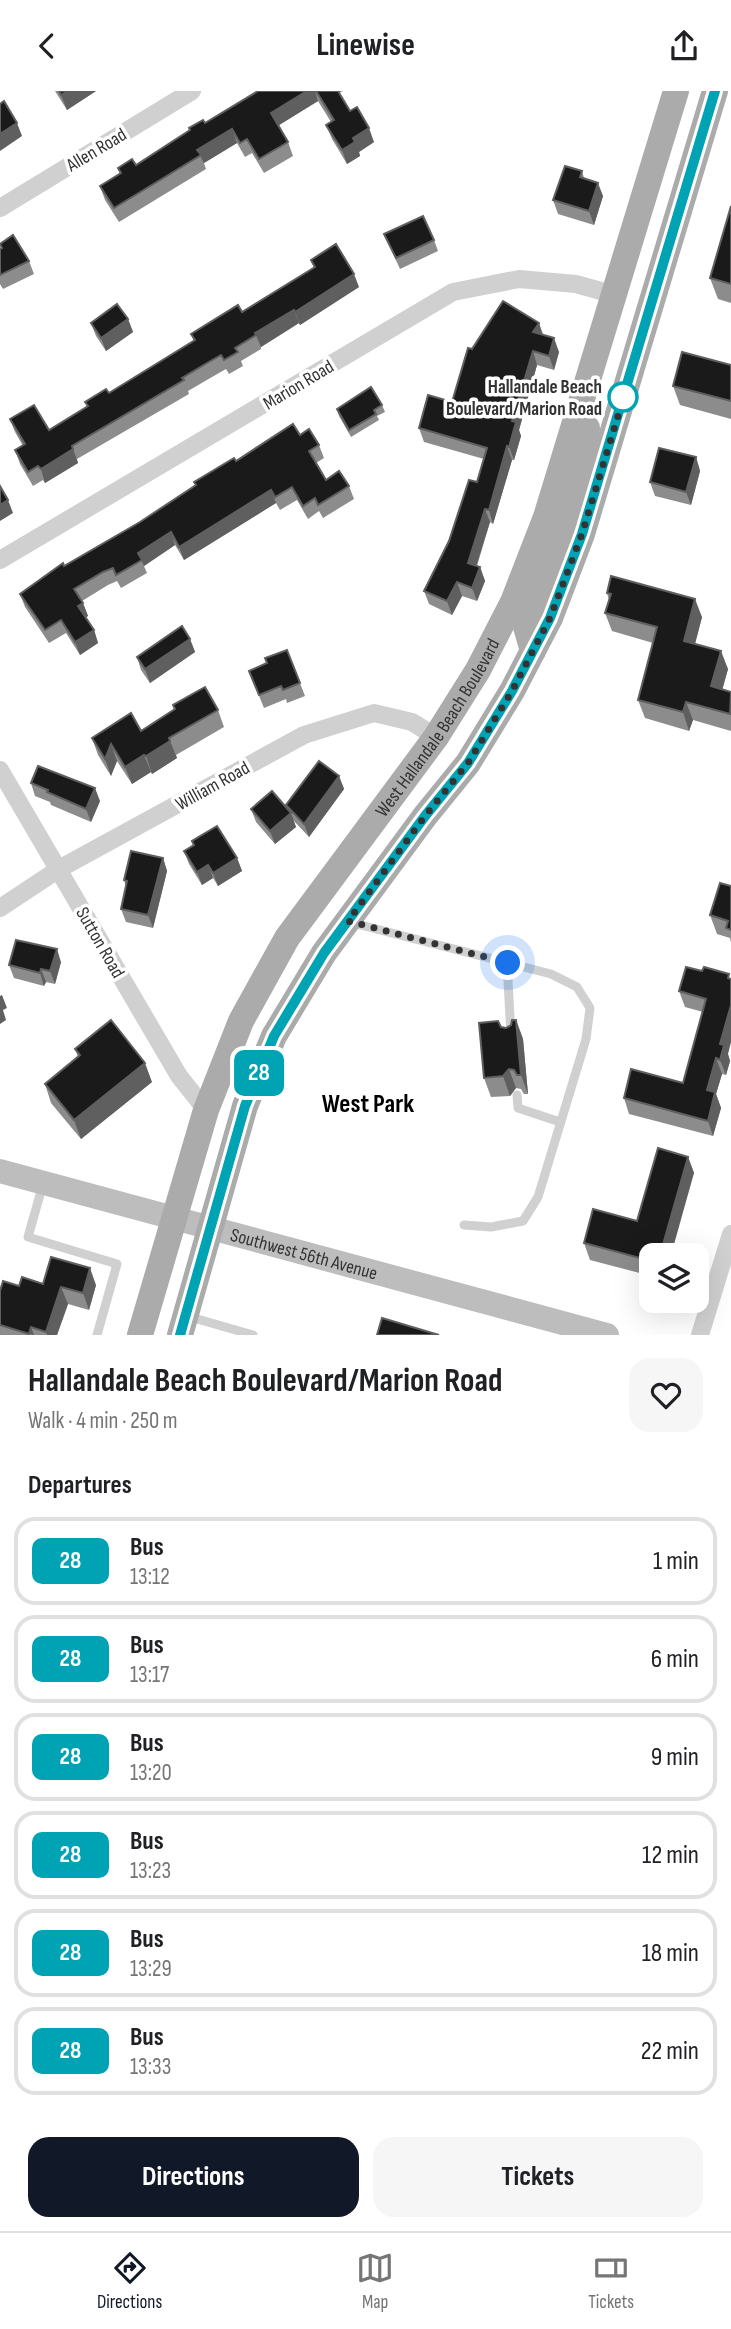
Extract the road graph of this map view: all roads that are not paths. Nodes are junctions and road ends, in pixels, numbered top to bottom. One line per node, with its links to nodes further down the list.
1 (192, 91): 4 (street, Allen Road)
2 (676, 91): 5 (main road, West Hallandale Beach Boulevard)
3 (715, 91): 8 (main road, West Hallandale Beach Boulevard)
4 (0, 208)
5 (615, 295): 6 (main road, West Hallandale Beach Boulevard); 7 (street, Marion Road)
6 (586, 389): 8 (main road); 9 (main road, West Hallandale Beach Boulevard)
7 (0, 560)
8 (533, 651): 11 (main road, West Hallandale Beach Boulevard)
9 (436, 737): 11 (main road); 12 (street, William Road); 18 (main road, West Hallandale Beach Boulevard)
10 (0, 770): 12 (street, Sutton Road)
11 (425, 816): 14 (main road, West Hallandale Beach Boulevard)
12 (59, 869): 13 (street, William Road); 18 (street, Sutton Road)
13 (0, 908)
14 (348, 921): 15 (lane); 24 (main road, West Hallandale Beach Boulevard)
15 (508, 963): 16 (lane); 19 (lane)
16 (512, 1039)
17 (517, 1095): 19 (lane)
18 (206, 1110): 22 (main road, West Hallandale Beach Boulevard)
19 (560, 1122): 23 (lane)
20 (0, 1171): 21 (street, Southwest 56th Avenue)
21 (43, 1183): 22 (street, Southwest 56th Avenue); 27 (lane)
22 (173, 1218): 24 (street, Southwest 56th Avenue); 28 (main road, West Hallandale Beach Boulevard)
23 (464, 1225)
24 (210, 1229): 26 (main road, West Hallandale Beach Boulevard); 30 (street, Southwest 56th Avenue)
25 (731, 1234): 31 (street)
26 (183, 1325): 29 (lane)
27 (97, 1335)
28 (140, 1335)
29 (253, 1335)
30 (607, 1335)
31 (700, 1335)

